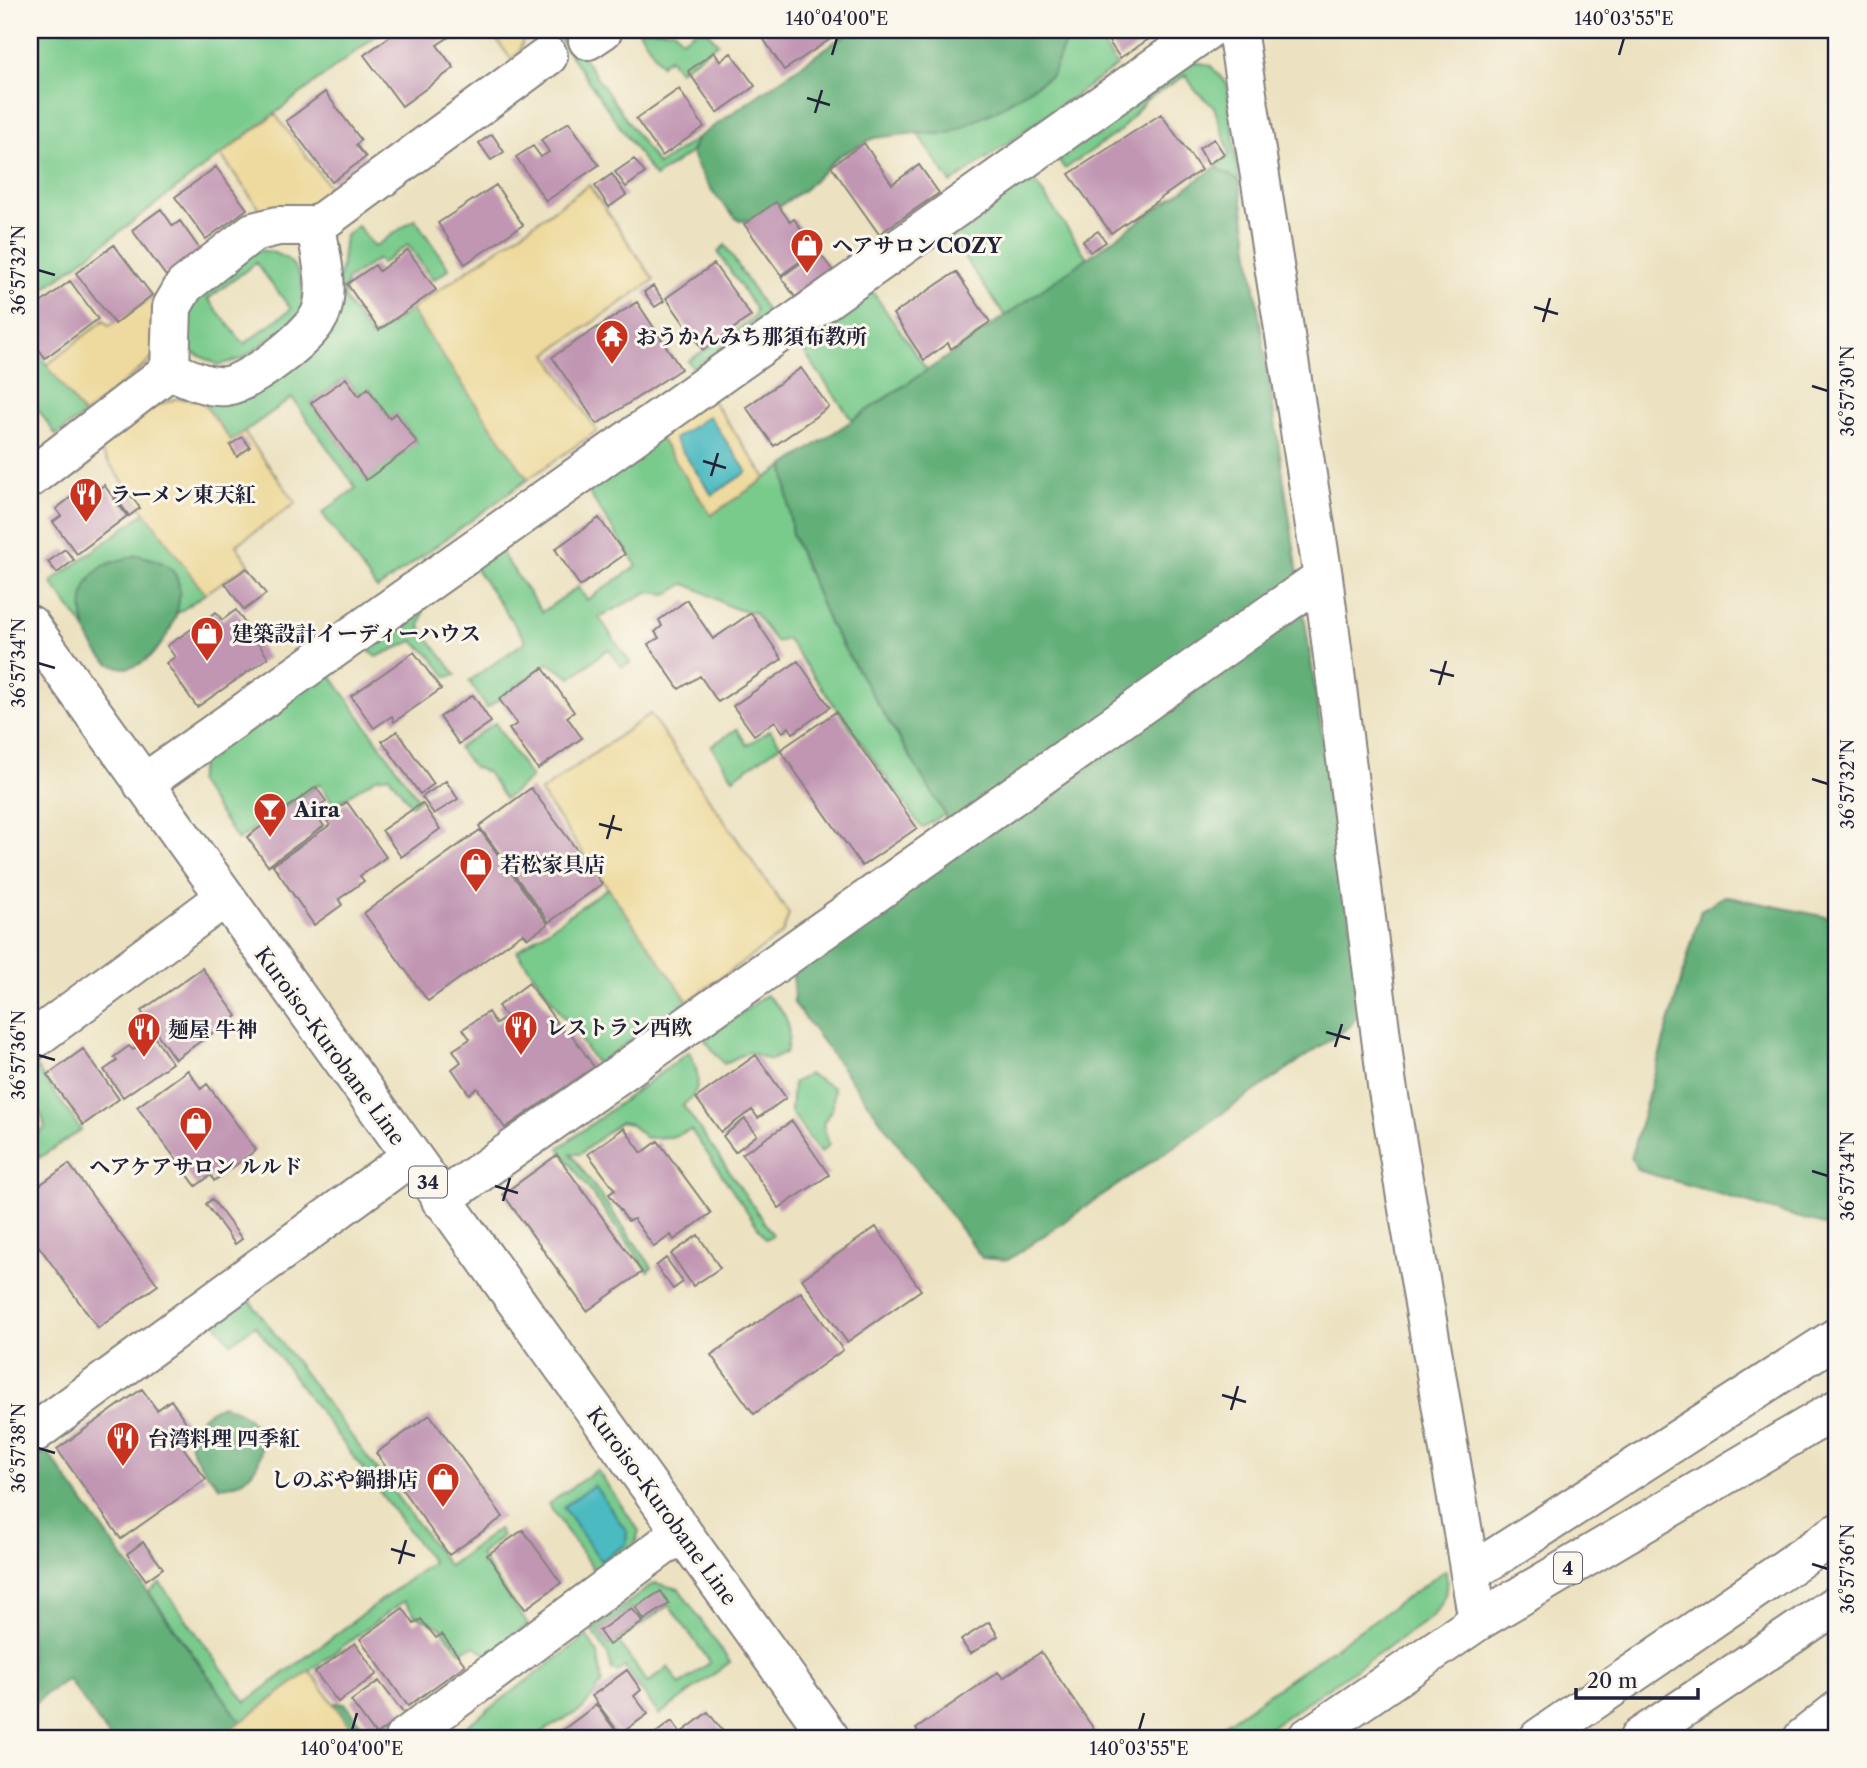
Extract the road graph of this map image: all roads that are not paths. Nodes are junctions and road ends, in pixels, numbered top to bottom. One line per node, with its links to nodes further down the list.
1 (1207, 30): 9 (main road)
2 (1237, 30): 7 (main road)
3 (548, 56): 4 (main road)
4 (316, 226): 5 (main road); 5 (main road)
5 (170, 370): 6 (main road)
6 (30, 478)
7 (1323, 577): 13 (main road); 19 (main road)
8 (30, 625): 9 (main road, Kuroiso-Kurobane Line / 34)
9 (143, 783): 10 (main road, Kuroiso-Kurobane Line / 34)
10 (225, 898): 11 (main road); 12 (main road, Kuroiso-Kurobane Line / 34)
11 (30, 1042)
12 (410, 1157): 13 (main road, Kuroiso-Kurobane Line / 34); 16 (main road)
13 (441, 1200): 17 (main road, Kuroiso-Kurobane Line / 34)
14 (1837, 1337): 19 (main road)
15 (1837, 1409): 21 (main road, 4)
16 (30, 1436)
17 (682, 1532): 23 (main road); 24 (main road, Kuroiso-Kurobane Line / 34)
18 (1837, 1533): 26 (main road)
19 (1471, 1573): 21 (main road)
20 (1837, 1604): 27 (main road)
21 (1478, 1620): 25 (main road, 4)
22 (1837, 1710): 28 (main road)
23 (404, 1738)
24 (830, 1738)
25 (1307, 1738)
26 (1539, 1738)
27 (1639, 1738)
28 (1803, 1738)

